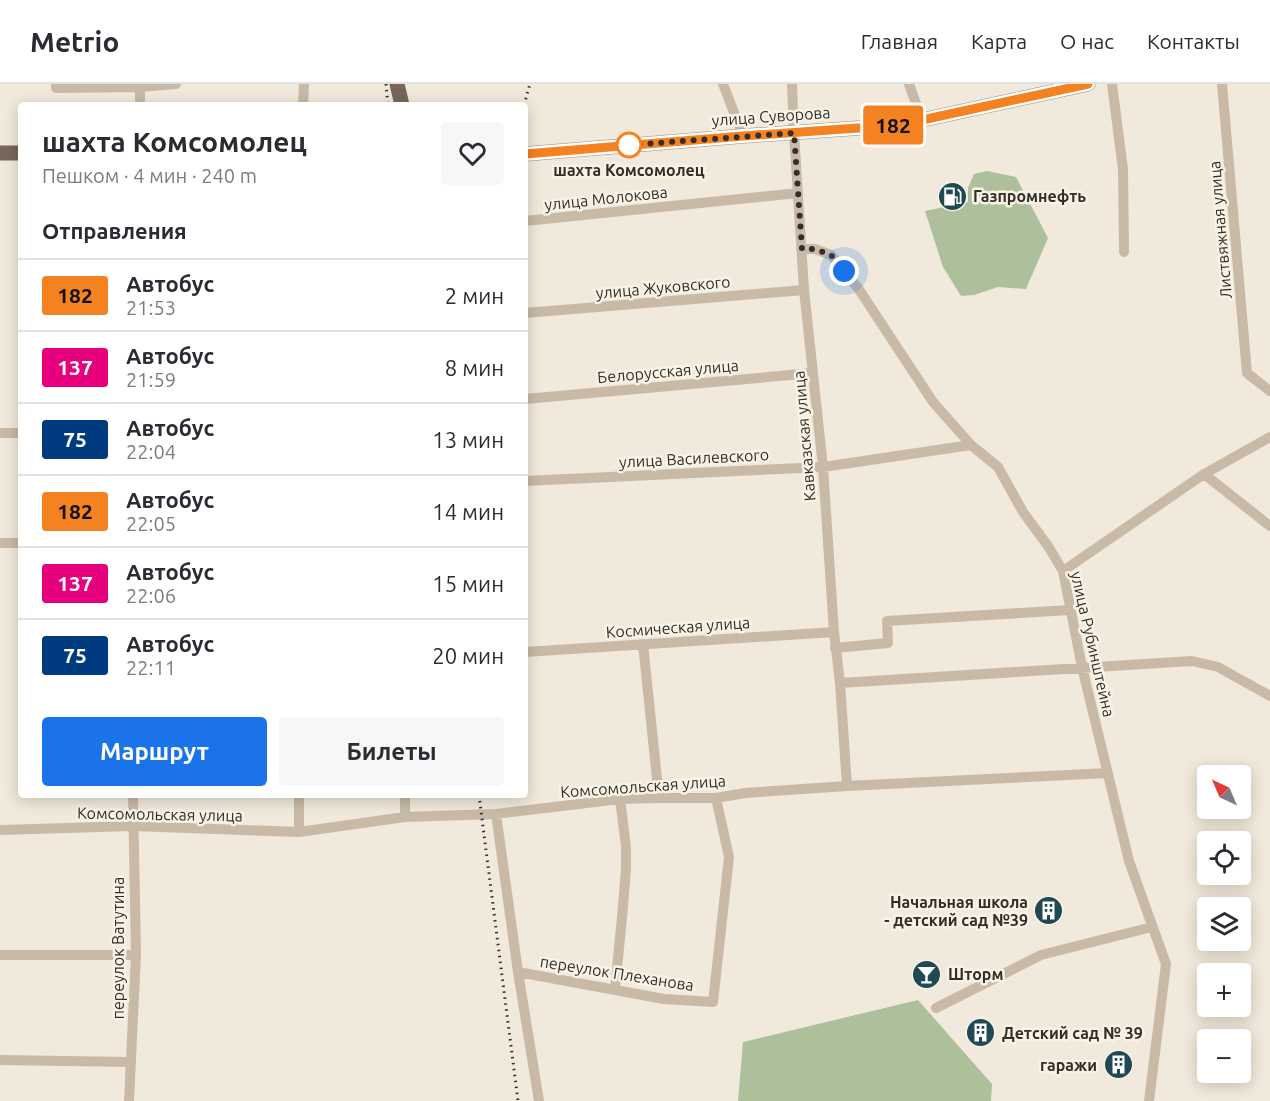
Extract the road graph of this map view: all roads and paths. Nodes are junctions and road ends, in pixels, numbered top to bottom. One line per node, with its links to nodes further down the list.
1 (56, 84): 11 (street)
2 (176, 84): 11 (street)
3 (304, 84): 13 (street)
4 (397, 84): 14 (main road)
5 (723, 84): 17 (street)
6 (792, 84): 16 (street, Кавказская улица)
7 (909, 84): 15 (street)
8 (1088, 84): 15 (street, улица Суворова)
9 (1112, 84): 24 (street)
10 (1222, 84): 28 (street, Листвяжная улица)
11 (140, 86): 12 (street)
12 (140, 102)
13 (303, 102)
14 (401, 102)
15 (922, 120): 16 (street, улица Суворова)
16 (794, 133): 17 (street, улица Суворова); 21 (street, Кавказская улица)
17 (743, 136): 20 (street, улица Суворова)
18 (0, 153): 19 (main road)
19 (18, 153)
20 (528, 154)
21 (798, 193): 22 (street, улица Молокова); 23 (street, Кавказская улица)
22 (528, 221)
23 (802, 249): 25 (street, Кавказская улица); 33 (street, улица Рубинштейна)
24 (1124, 252)
25 (804, 290): 26 (street, улица Жуковского); 27 (street, Кавказская улица)
26 (528, 314)
27 (813, 373): 29 (street, Белорусская улица); 34 (street, Кавказская улица)
28 (1270, 391)
29 (528, 399)
30 (0, 433): 31 (street)
31 (18, 433)
32 (1270, 437): 35 (street)
33 (971, 445): 34 (street, улица Василевского); 40 (street, улица Рубинштейна)
34 (823, 467): 36 (street, улица Василевского); 42 (street, Кавказская улица)
35 (1204, 474): 37 (street); 40 (street)
36 (528, 481)
37 (1270, 526)
38 (0, 543): 39 (street)
39 (18, 543)
40 (1063, 571): 41 (street, улица Рубинштейна)
41 (1070, 610): 44 (street); 46 (street, улица Рубинштейна)
42 (834, 632): 43 (street, Космическая улица); 44 (street, Кавказская улица)
43 (643, 644): 45 (street, Космическая улица); 54 (street)
44 (835, 648): 47 (street, Кавказская улица)
45 (528, 652)
46 (1082, 667): 47 (street); 48 (street); 49 (street, улица Рубинштейна)
47 (840, 683): 50 (street, Кавказская улица)
48 (1270, 696)
49 (1108, 773): 50 (street, Комсомольская улица); 62 (street, улица Рубинштейна)
50 (847, 786): 55 (street, Комсомольская улица)
51 (133, 798): 59 (street, переулок Ватутина)
52 (299, 798): 61 (street)
53 (405, 798): 58 (street)
54 (659, 798): 55 (street, Комсомольская улица); 56 (street, Комсомольская улица)
55 (716, 798): 66 (street, переулок Плеханова)
56 (620, 799): 57 (street, Комсомольская улица); 66 (street)
57 (496, 814): 58 (street, Комсомольская улица); 65 (street)
58 (405, 817): 61 (street, Комсомольская улица)
59 (132, 826): 60 (street, Комсомольская улица); 61 (street, Комсомольская улица); 64 (street, переулок Ватутина)
60 (0, 830)
61 (299, 832)
62 (1152, 927): 67 (street); 72 (street, улица Рубинштейна)
63 (0, 955): 64 (street)
64 (136, 955): 69 (street, переулок Ватутина)
65 (518, 972): 66 (street, переулок Плеханова); 71 (street)
66 (615, 989)
67 (936, 1008)
68 (0, 1060): 69 (street)
69 (131, 1062): 70 (street, переулок Ватутина)
70 (129, 1101)
71 (539, 1101)
72 (1149, 1101)

